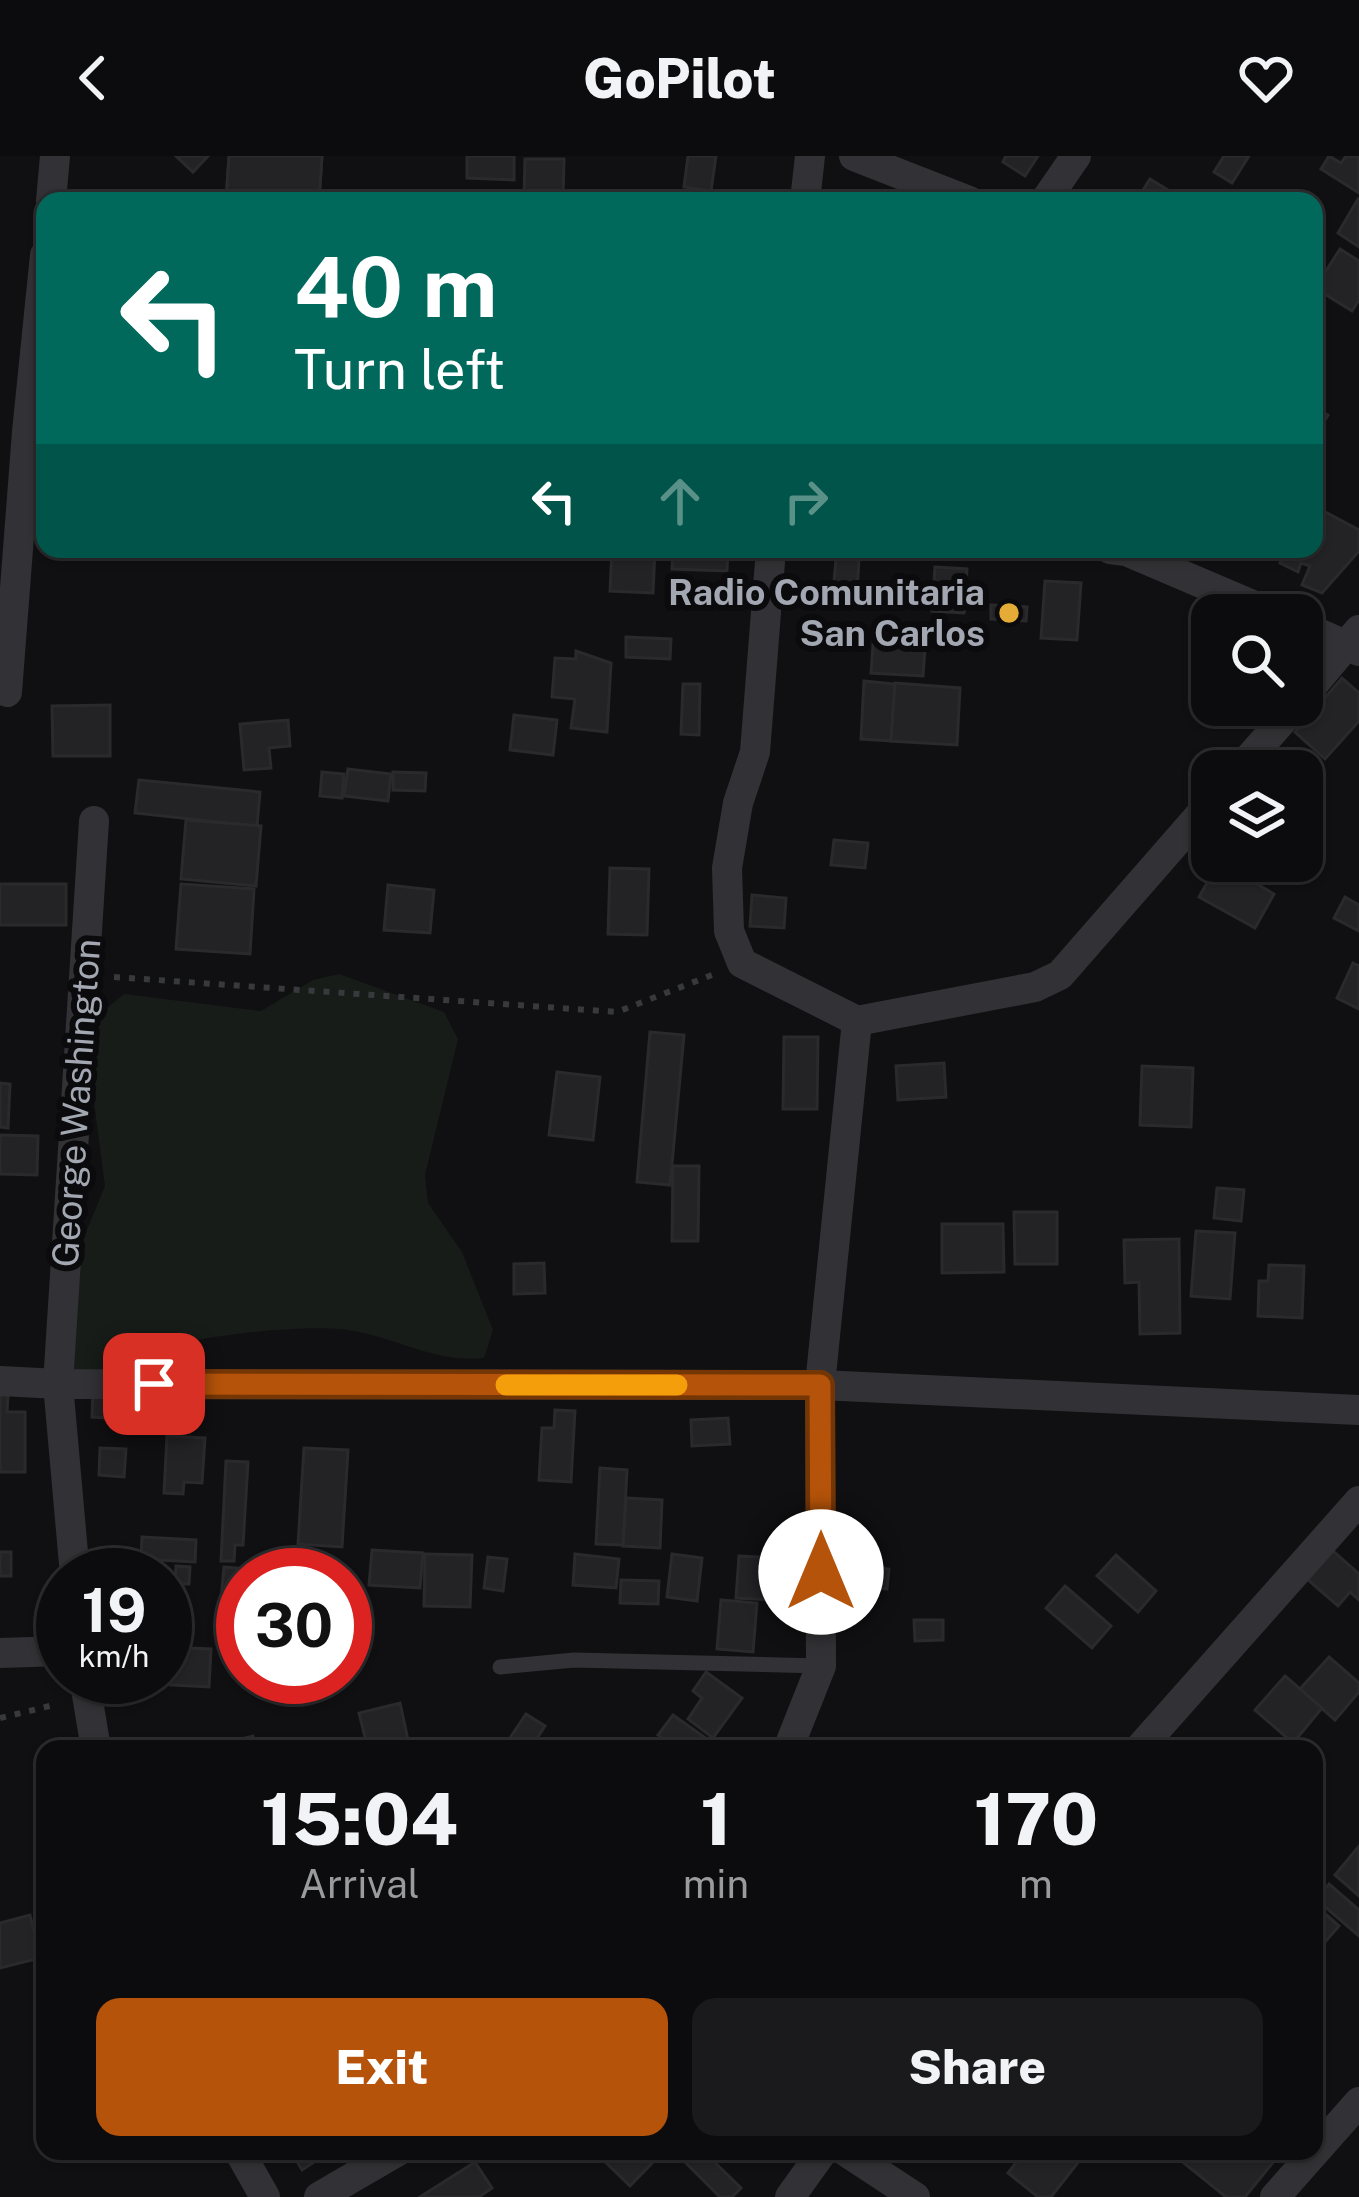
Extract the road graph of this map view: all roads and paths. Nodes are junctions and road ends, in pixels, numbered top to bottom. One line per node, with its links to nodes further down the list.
1 (56, 156): 5 (street)
2 (810, 156): 6 (street)
3 (854, 156): 7 (street)
4 (1076, 156): 8 (street)
5 (52, 192)
6 (806, 192)
7 (947, 192)
8 (1051, 192)
9 (36, 331): 10 (street)
10 (24, 432): 17 (street)
11 (770, 558): 22 (street)
12 (1142, 558): 13 (street)
13 (1227, 594)
14 (1323, 633): 15 (street)
15 (1355, 643): 16 (street)
16 (1323, 676)
17 (7, 692)
18 (1278, 726): 19 (street)
19 (1256, 750)
20 (94, 821): 23 (street, George Washington)
21 (1191, 825): 24 (street)
22 (742, 963): 23 (path); 24 (street)
23 (83, 975): 26 (street, George Washington)
24 (857, 1022): 27 (street)
25 (0, 1381): 26 (street)
26 (58, 1384): 27 (street); 30 (street, George Washington)
27 (820, 1385): 28 (street); 33 (street)
28 (1359, 1410)
29 (1359, 1501): 40 (street)
30 (73, 1548)
31 (36, 1652): 32 (street)
32 (0, 1653)
33 (821, 1666): 34 (lane); 39 (street)
34 (500, 1667)
35 (39, 1704): 37 (path)
36 (87, 1704): 38 (street)
37 (0, 1718)
38 (94, 1740)
39 (792, 1740)
40 (1147, 1740)
41 (1359, 2102): 42 (street)
42 (1323, 2143)
43 (244, 2160): 48 (street)
44 (383, 2160): 49 (street)
45 (817, 2160): 50 (street)
46 (859, 2160): 51 (street)
47 (1308, 2160): 52 (street)
48 (265, 2197)
49 (319, 2197)
50 (790, 2197)
51 (915, 2197)
52 (1275, 2197)

